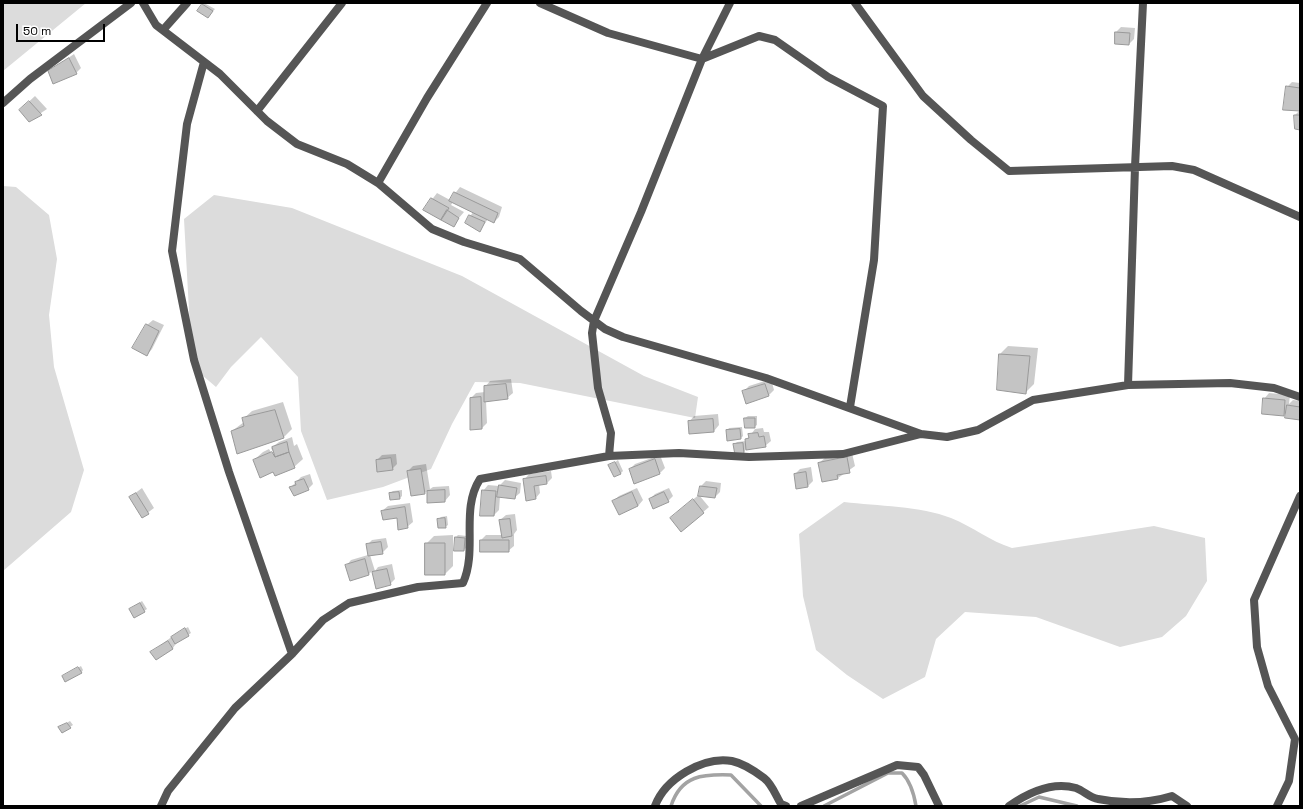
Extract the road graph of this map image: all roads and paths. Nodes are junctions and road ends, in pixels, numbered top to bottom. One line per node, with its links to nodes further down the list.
1 (131, 3): 13 (street)
2 (143, 3): 10 (street)
3 (187, 3): 10 (street)
4 (342, 3): 14 (street)
5 (487, 3): 16 (street)
6 (540, 3): 11 (street)
7 (730, 3): 11 (street)
8 (855, 3): 15 (street)
9 (1143, 3): 15 (street)
10 (163, 30): 12 (street)
11 (702, 59): 18 (street); 21 (street)
12 (204, 62): 14 (street); 25 (street)
13 (3, 103)
14 (257, 111): 16 (street)
15 (1135, 167): 17 (street); 19 (street)
16 (378, 183): 18 (street)
17 (1300, 217)
18 (594, 321): 21 (street); 23 (street)
19 (1128, 385): 20 (street); 22 (street)
20 (1300, 397)
21 (850, 407): 22 (street)
22 (921, 434): 23 (street)
23 (609, 456): 25 (street)
24 (1300, 496): 26 (street)
25 (292, 654): 27 (street)
26 (1297, 746): 34 (street)
27 (160, 806)
28 (655, 806): 29 (street)
29 (786, 806)
30 (801, 806): 31 (street)
31 (939, 806)
32 (1009, 806): 33 (street)
33 (1187, 806)
34 (1277, 806)

